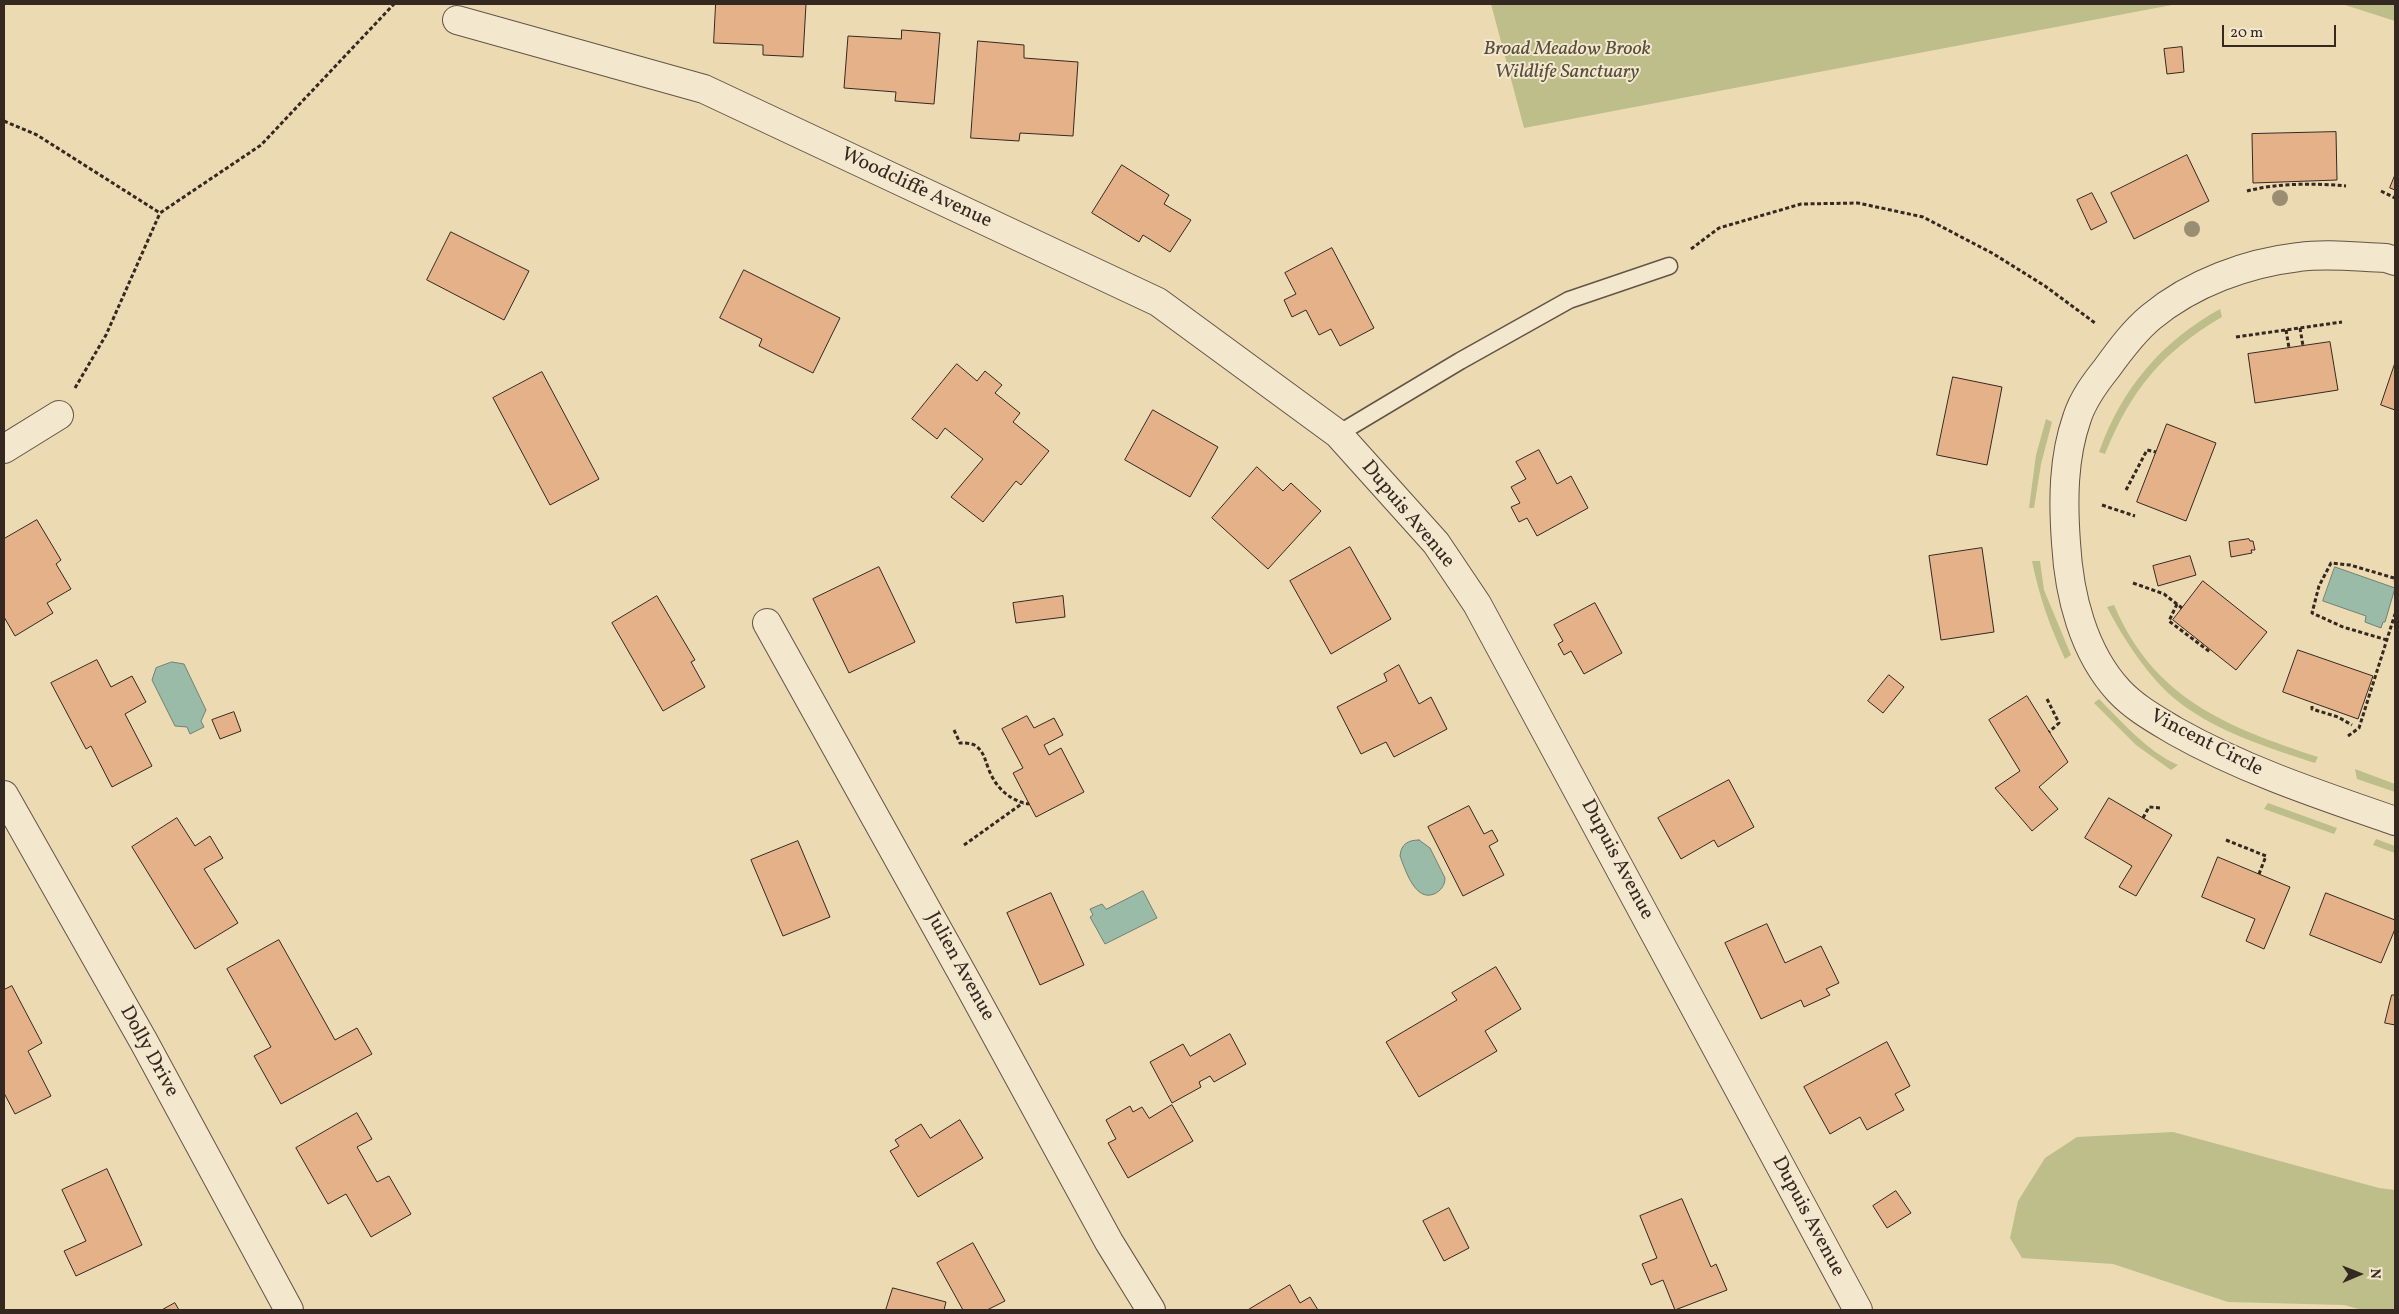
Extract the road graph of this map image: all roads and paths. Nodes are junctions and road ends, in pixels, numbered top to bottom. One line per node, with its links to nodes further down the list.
1 (394, 4): 8 (path)
2 (457, 20): 19 (street, Woodcliffe Avenue)
3 (4, 120): 8 (path)
4 (2346, 186): 5 (path)
5 (2247, 191)
6 (2380, 191): 7 (path)
7 (2395, 198)
8 (160, 213): 18 (path)
9 (2395, 261): 44 (street, Vincent Circle)
10 (1669, 266): 12 (path); 19 (lane)
11 (2342, 322): 13 (path)
12 (2095, 323)
13 (2300, 328): 14 (path); 16 (path)
14 (2286, 330): 15 (path); 17 (path)
15 (2236, 337)
16 (2303, 346)
17 (2289, 348)
18 (59, 415): 20 (street)
19 (1338, 434): 50 (street, Dupuis Avenue)
20 (4, 450)
21 (2156, 452): 22 (path)
22 (2126, 490)
23 (2102, 505): 24 (path)
24 (2135, 516)
25 (2395, 581): 31 (path)
26 (2133, 583): 27 (path)
27 (2177, 604): 28 (path); 32 (path)
28 (2182, 608)
29 (2395, 614): 31 (path)
30 (767, 622): 49 (street, Julien Avenue)
31 (2387, 640): 38 (path)
32 (2210, 652)
33 (2047, 699): 37 (path)
34 (2312, 706): 35 (path)
35 (2352, 725)
36 (954, 730): 40 (path)
37 (2049, 732)
38 (2348, 736)
39 (4, 795): 48 (street, Dolly Drive)
40 (1024, 803): 41 (path); 46 (path)
41 (1030, 804)
42 (2161, 808): 43 (path)
43 (2143, 818)
44 (2395, 821)
45 (2226, 840): 47 (path)
46 (964, 845)
47 (2259, 874)
48 (289, 1310)
49 (1151, 1310)
50 (1858, 1310)

